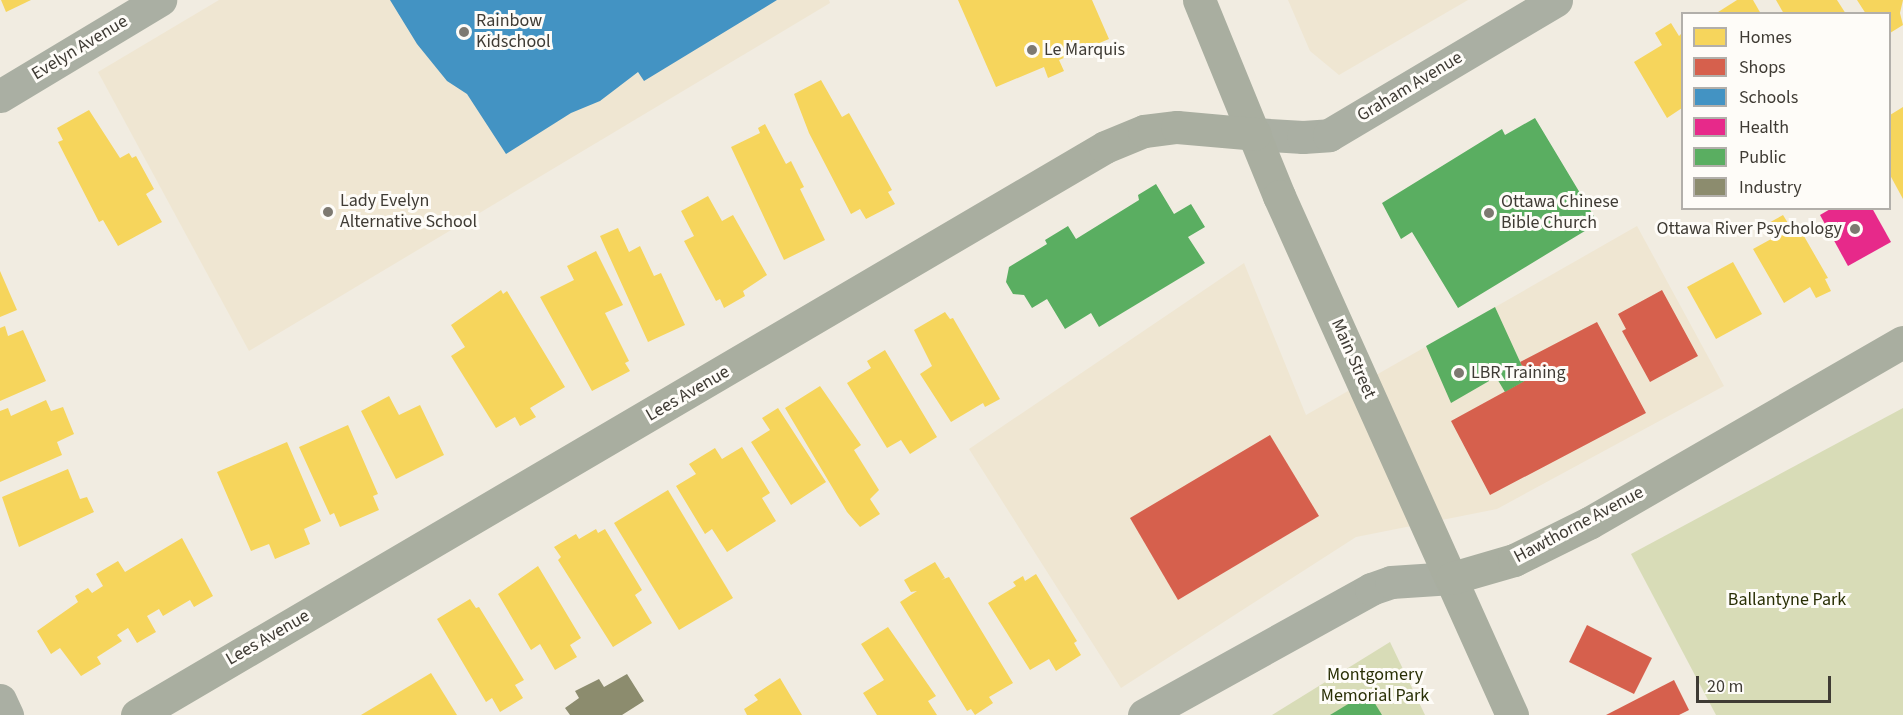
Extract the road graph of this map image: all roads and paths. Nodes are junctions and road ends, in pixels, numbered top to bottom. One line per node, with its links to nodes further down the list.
1 (160, 0): 4 (street, Evelyn Avenue)
2 (1199, 0): 5 (main road, Main Street)
3 (1556, 0): 5 (street, Graham Avenue)
4 (0, 96)
5 (1255, 134): 7 (main road, Main Street); 10 (main road, Lees Avenue)
6 (1903, 342): 7 (main road, Hawthorne Avenue)
7 (1452, 578): 11 (street, Hawthorne Avenue); 12 (main road, Main Street)
8 (0, 700): 9 (street)
9 (7, 715)
10 (137, 715)
11 (1144, 715)
12 (1512, 715)

